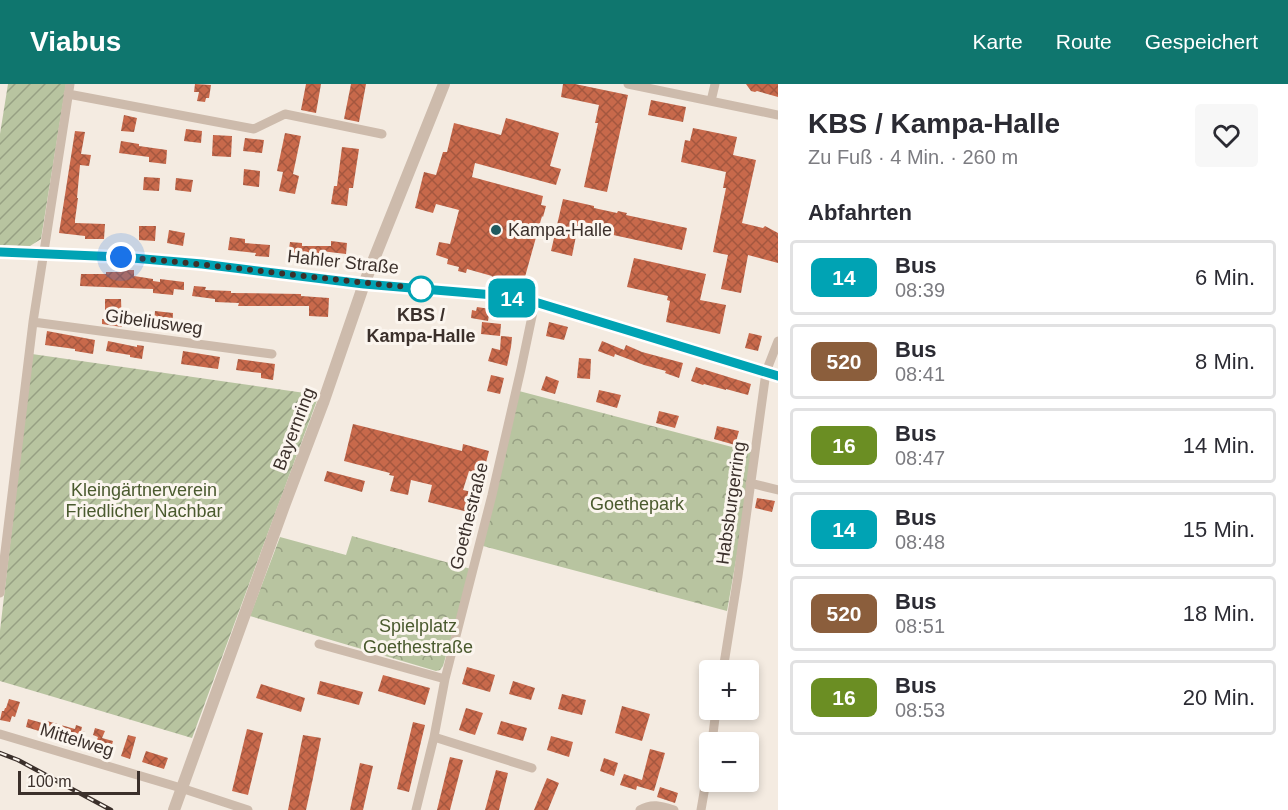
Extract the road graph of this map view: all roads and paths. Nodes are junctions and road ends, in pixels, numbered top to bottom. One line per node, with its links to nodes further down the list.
1 (444, 84): 10 (street, Bayernring)
2 (628, 84): 5 (street)
3 (715, 84): 5 (street)
4 (69, 89): 7 (street); 9 (street)
5 (711, 101): 6 (street)
6 (778, 115)
7 (382, 134)
8 (0, 252): 9 (street, Hahler Straße)
9 (43, 254): 10 (street, Hahler Straße); 12 (street)
10 (364, 284): 11 (street, Hahler Straße); 25 (street, Bayernring)
11 (535, 302): 15 (street, Hahler Straße); 21 (street, Goethestraße)
12 (33, 322): 14 (street, Gibeliusweg); 18 (street)
13 (778, 341): 15 (street, Habsburgerring)
14 (272, 354)
15 (772, 374): 16 (street, Habsburgerring)
16 (750, 483): 17 (street); 20 (street, Habsburgerring)
17 (778, 490)
18 (0, 593)
19 (319, 644): 21 (street)
20 (725, 660)
21 (445, 679): 23 (street, Goethestraße)
22 (0, 734): 25 (street, Mittelweg)
23 (434, 737): 24 (street); 29 (street, Goethestraße)
24 (532, 768)
25 (181, 788): 27 (street, Bayernring); 28 (street, Mittelweg)
26 (704, 792): 32 (street)
27 (174, 810)
28 (248, 810)
29 (416, 810)
30 (640, 810): 31 (street)
31 (674, 810)
32 (701, 810)

